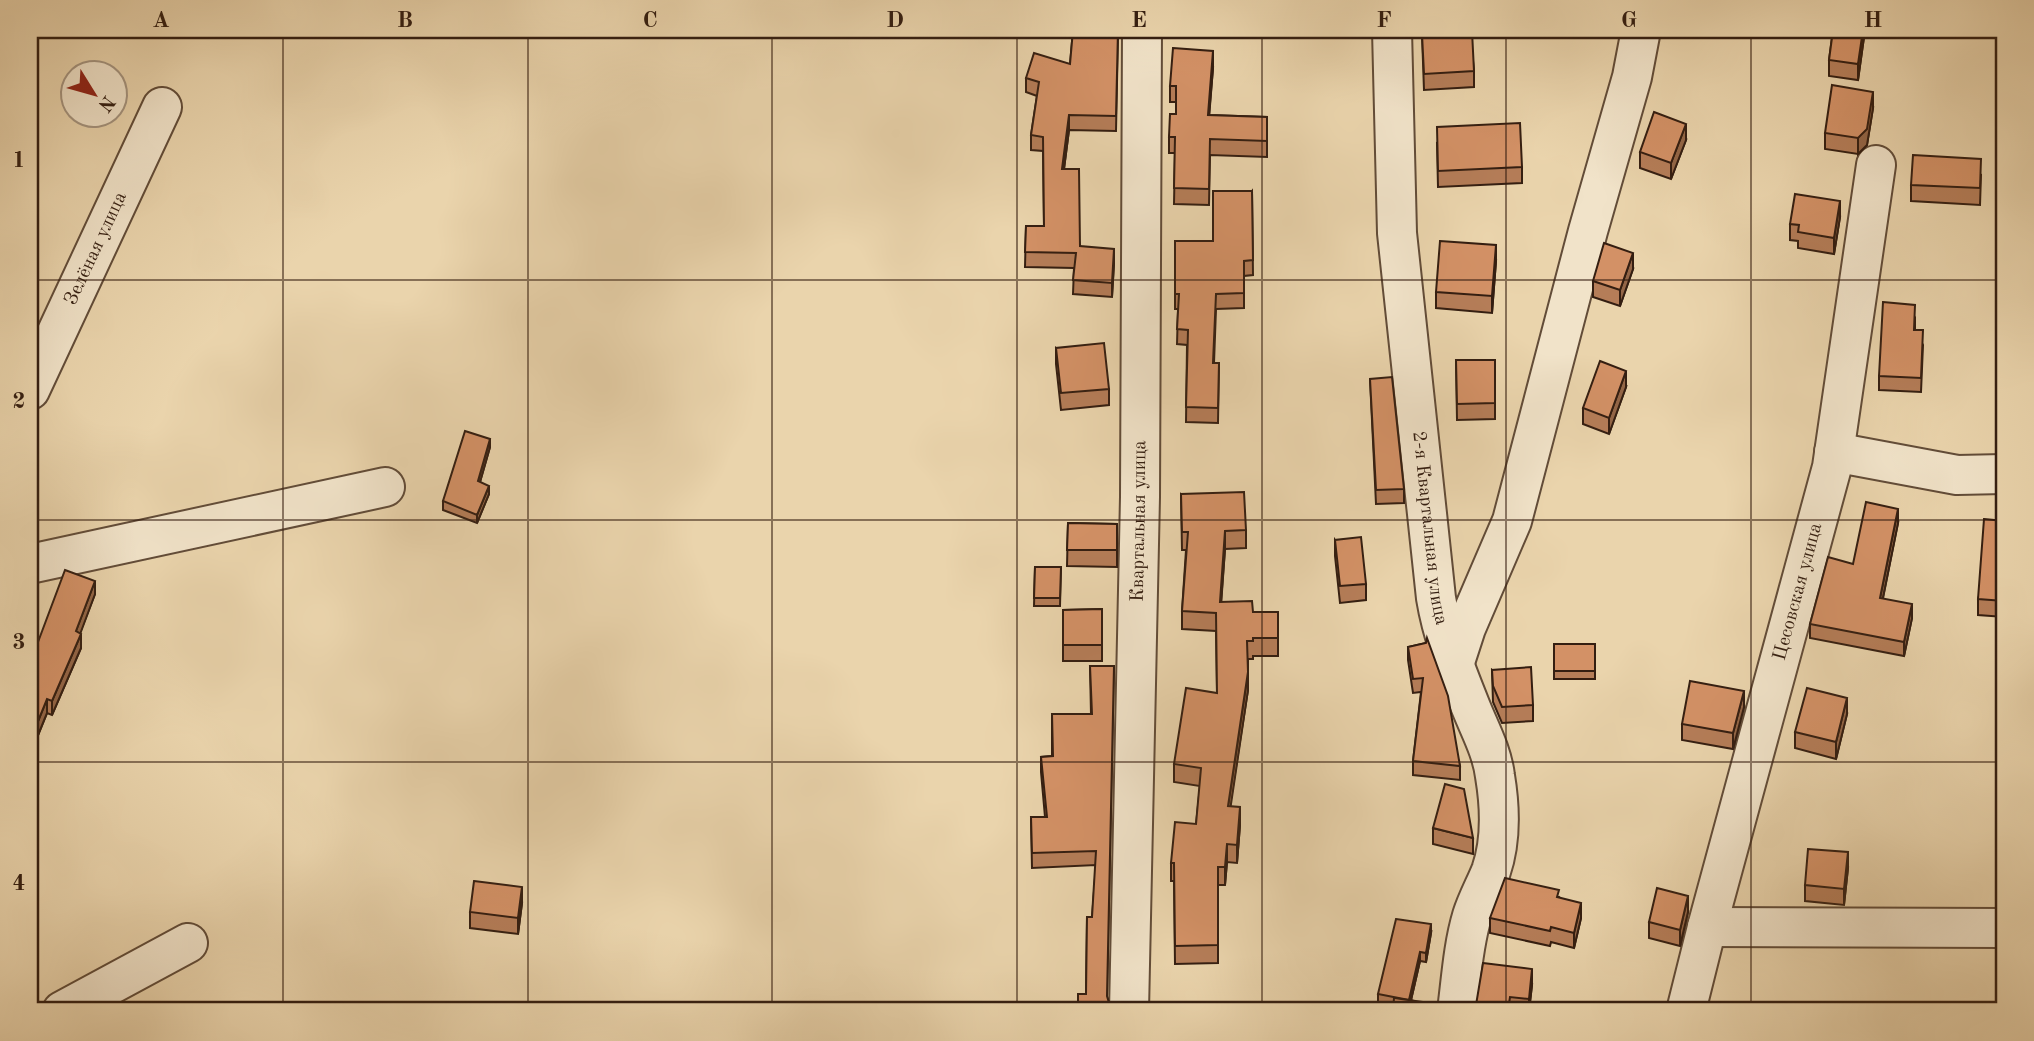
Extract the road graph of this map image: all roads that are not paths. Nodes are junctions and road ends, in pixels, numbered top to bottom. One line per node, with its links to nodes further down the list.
1 (1142, 30): 16 (street, Квартальная улица)
2 (1392, 30): 11 (street, 2-я Квартальная улица)
3 (1641, 30): 11 (street)
4 (162, 107): 6 (street, Зелёная улица)
5 (1876, 165): 7 (street, Цесовская улица)
6 (30, 390)
7 (1834, 452): 8 (street); 12 (street, Цесовская улица)
8 (2004, 474)
9 (385, 487): 10 (street)
10 (30, 564)
11 (1454, 665): 17 (street, 2-я Квартальная улица)
12 (1707, 927): 13 (street); 18 (street, Цесовская улица)
13 (2004, 928)
14 (188, 943): 15 (street)
15 (62, 1011)
16 (1129, 1011)
17 (1457, 1011)
18 (1686, 1011)

